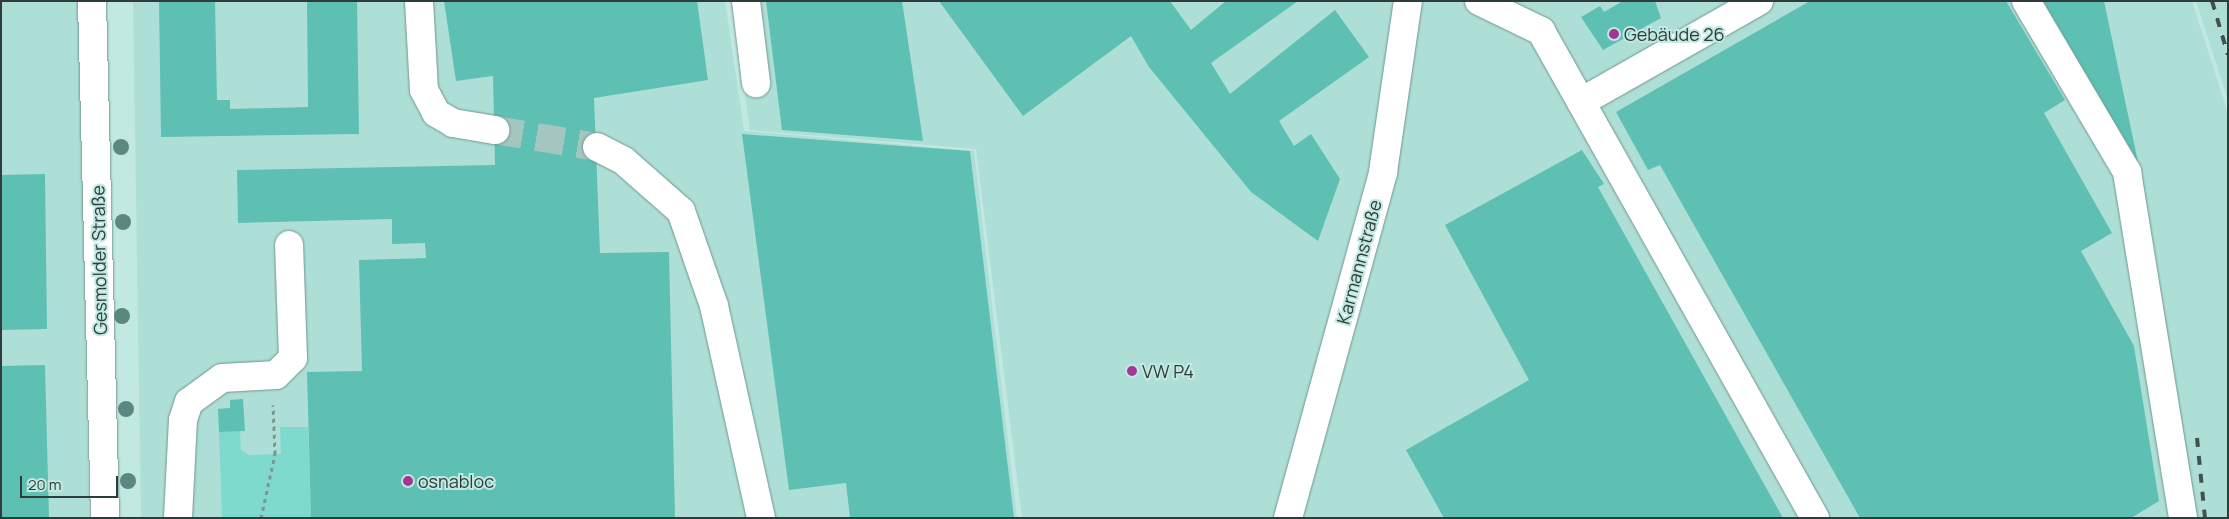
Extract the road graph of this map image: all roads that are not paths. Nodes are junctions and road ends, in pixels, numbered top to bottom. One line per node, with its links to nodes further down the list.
1 (92, 1): 13 (street, Gesmolder Straße)
2 (419, 1): 10 (street)
3 (746, 1): 8 (street)
4 (1408, 1): 16 (street, Karmannstraße)
5 (1479, 1): 9 (street)
6 (1759, 1): 9 (street)
7 (2026, 1): 18 (street)
8 (756, 83)
9 (1581, 102): 17 (street)
10 (494, 130)
11 (597, 147): 15 (street)
12 (289, 245): 14 (street)
13 (105, 518)
14 (178, 518)
15 (761, 518)
16 (1288, 518)
17 (1815, 518)
18 (2183, 518)

